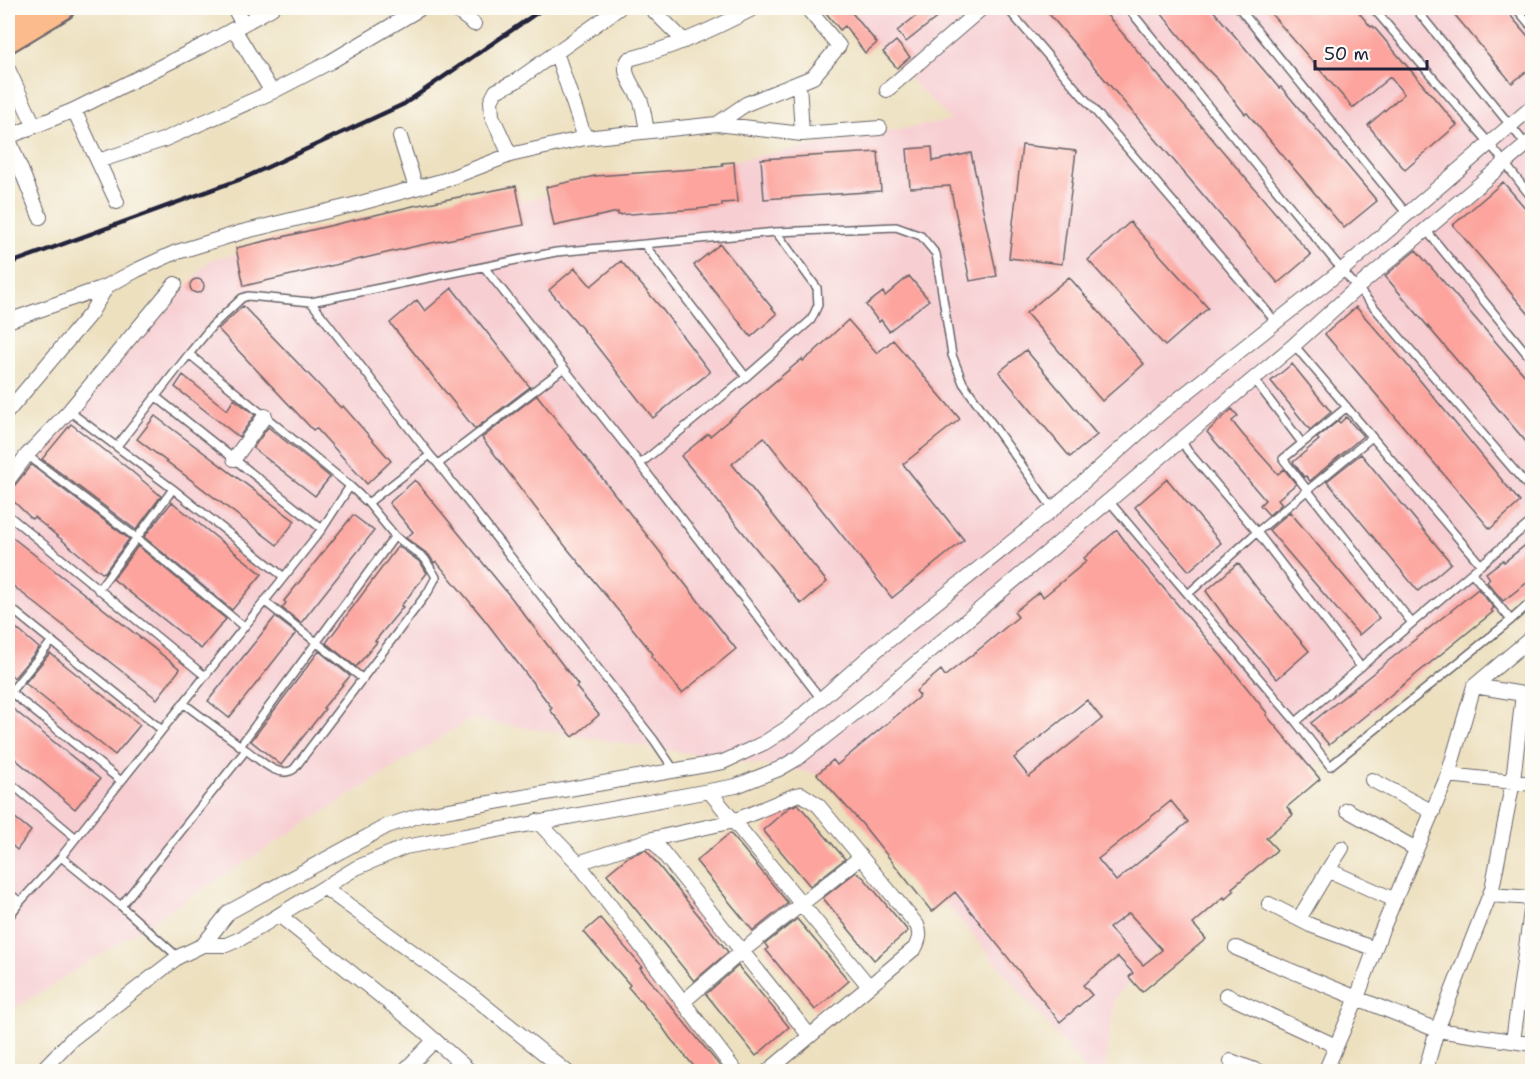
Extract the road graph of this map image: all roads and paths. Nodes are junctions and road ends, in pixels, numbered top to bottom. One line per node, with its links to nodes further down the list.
1 (27, 8): 18 (highway)
2 (63, 8): 22 (highway)
3 (234, 8): 20 (street)
4 (272, 8): 20 (street)
5 (422, 8): 28 (street)
6 (453, 8): 19 (street)
7 (619, 8): 24 (street)
8 (651, 8): 23 (street)
9 (754, 8): 23 (street)
10 (807, 8): 26 (street)
11 (982, 8): 27 (street)
12 (1007, 8): 60 (lane)
13 (1128, 8): 54 (lane)
14 (1239, 8): 48 (lane)
15 (1373, 8): 40 (lane)
16 (1415, 8): 33 (lane)
17 (1516, 8): 21 (lane)
18 (8, 20)
19 (474, 24)
20 (238, 26): 28 (street); 30 (street)
21 (1533, 27)
22 (8, 41)
23 (684, 41): 35 (street)
24 (556, 52): 39 (street); 42 (street)
25 (8, 69): 32 (street)
26 (799, 83): 31 (street); 36 (street)
27 (887, 90)
28 (272, 92): 43 (street)
29 (1533, 107): 33 (street)
30 (74, 110): 32 (street); 43 (street)
31 (717, 124): 35 (street); 36 (street)
32 (34, 125): 37 (street)
33 (1511, 126): 40 (street); 41 (lane)
34 (880, 128): 36 (street)
35 (647, 130): 39 (street)
36 (801, 134)
37 (8, 137): 49 (street)
38 (400, 137): 45 (street)
39 (585, 138): 42 (street)
40 (1490, 144): 44 (lane); 48 (street)
41 (1531, 146): 44 (street)
42 (510, 155): 45 (street)
43 (98, 161): 47 (street)
44 (1505, 165): 46 (lane); 50 (street)
45 (416, 188): 56 (street)
46 (1533, 198)
47 (117, 202)
48 (1407, 214): 54 (street)
49 (39, 217)
50 (1426, 230): 57 (street); 63 (lane)
51 (776, 232): 52 (lane); 65 (lane); 88 (lane)
52 (644, 244): 53 (lane); 65 (lane)
53 (484, 267): 58 (lane); 64 (lane)
54 (1342, 270): 57 (lane); 60 (street)
55 (175, 284): 70 (street)
56 (107, 286): 59 (street); 69 (street)
57 (1358, 287): 61 (street); 85 (lane)
58 (311, 302): 62 (lane); 77 (lane)
59 (8, 321)
60 (1276, 322): 88 (street)
61 (1294, 345): 66 (street); 68 (lane)
62 (189, 354): 67 (lane); 71 (lane)
63 (1533, 360)
64 (564, 368): 79 (lane); 80 (lane)
65 (746, 377): 80 (lane)
66 (1253, 378): 73 (street); 74 (lane)
67 (155, 396): 75 (lane); 78 (lane)
68 (1347, 407): 72 (lane); 74 (lane)
69 (8, 411)
70 (69, 411): 75 (lane); 76 (street)
71 (265, 416): 78 (street); 82 (lane)
72 (1372, 437): 84 (lane); 95 (lane)
73 (1181, 439): 86 (street); 92 (lane)
74 (1302, 442): 84 (lane)
75 (117, 446): 83 (lane)
76 (27, 455): 81 (street); 94 (lane)
77 (430, 455): 79 (lane); 87 (lane)
78 (234, 459): 91 (lane)
79 (438, 464): 120 (lane)
80 (640, 464): 115 (lane)
81 (8, 480)
82 (350, 486): 87 (lane); 91 (lane)
83 (173, 489): 94 (lane); 97 (lane)
84 (1307, 491): 92 (lane); 104 (lane)
85 (1533, 492)
86 (1109, 501): 99 (lane); 127 (street)
87 (368, 503): 93 (lane)
88 (1053, 509): 115 (street)
89 (8, 515): 98 (lane)
90 (1533, 521): 95 (lane)
91 (322, 529): 97 (lane)
92 (1257, 532): 99 (lane); 109 (lane)
93 (395, 536): 108 (lane); 111 (lane)
94 (138, 539): 98 (lane); 105 (lane)
95 (1481, 565): 96 (lane)
96 (1472, 573): 103 (lane); 104 (lane)
97 (284, 577): 100 (lane)
98 (99, 590): 110 (lane)
99 (1188, 594): 117 (lane)
100 (264, 601): 105 (lane); 108 (lane)
101 (1533, 601): 103 (lane)
102 (8, 606): 107 (lane)
103 (1511, 620): 117 (lane)
104 (1412, 623): 109 (lane)
105 (244, 627): 110 (lane)
106 (1533, 637): 112 (street)
107 (52, 641): 113 (lane); 118 (lane)
108 (316, 642): 111 (lane); 119 (lane)
109 (1361, 667): 117 (lane)
110 (205, 676): 116 (lane)
111 (363, 679): 119 (lane)
112 (1474, 686): 114 (street); 121 (street)
113 (8, 692): 124 (lane)
114 (1528, 693): 125 (street)
115 (821, 699): 120 (street)
116 (183, 703): 118 (lane); 119 (lane)
117 (1296, 722)
118 (162, 730): 124 (lane)
119 (243, 748): 149 (lane)
120 (675, 772): 153 (street)
121 (1448, 776): 125 (street); 129 (street)
122 (1372, 780): 129 (street)
123 (8, 781): 132 (lane)
124 (121, 781): 132 (lane)
125 (1513, 781): 126 (street); 142 (street)
126 (1533, 784)
127 (709, 791): 130 (street); 131 (street)
128 (1347, 810): 135 (street)
129 (1432, 812): 135 (street)
130 (537, 821): 138 (street); 140 (street)
131 (734, 821): 133 (street); 137 (street); 148 (street)
132 (76, 838): 136 (lane)
133 (652, 839): 138 (street); 156 (street)
134 (1342, 848): 139 (street)
135 (1416, 849): 144 (street)
136 (61, 857): 145 (lane); 149 (lane)
137 (861, 857): 148 (street); 158 (street)
138 (578, 863): 161 (street)
139 (1328, 870): 144 (street); 152 (street)
140 (325, 888): 150 (street); 172 (street)
141 (8, 892): 145 (lane)
142 (1490, 895): 143 (street); 162 (street)
143 (1533, 898)
144 (1395, 900): 155 (street)
145 (20, 902): 151 (lane)
146 (1269, 904): 152 (street)
147 (1533, 904): 165 (street)
148 (801, 905): 156 (street); 158 (street)
149 (121, 906): 157 (lane)
150 (280, 915): 153 (street); 164 (street)
151 (8, 918)
152 (1299, 919): 155 (street)
153 (203, 945): 157 (street)
154 (1236, 948): 160 (street)
155 (1375, 949): 160 (street)
156 (741, 952): 161 (street); 163 (street)
157 (178, 957): 169 (street)
158 (868, 986): 163 (street)
159 (1226, 995): 167 (street)
160 (1357, 998): 162 (street); 167 (street)
161 (683, 1002): 173 (street)
162 (1437, 1030): 165 (street); 177 (street)
163 (809, 1035): 174 (street)
164 (435, 1040): 170 (street); 171 (street)
165 (1513, 1041): 166 (street)
166 (1533, 1044)
167 (1336, 1046): 176 (street)
168 (1231, 1061): 175 (street)
169 (40, 1071)
170 (403, 1071)
171 (471, 1071)
172 (567, 1071)
173 (736, 1071)
174 (767, 1071)
175 (1260, 1071)
176 (1325, 1071)
177 (1425, 1071)

